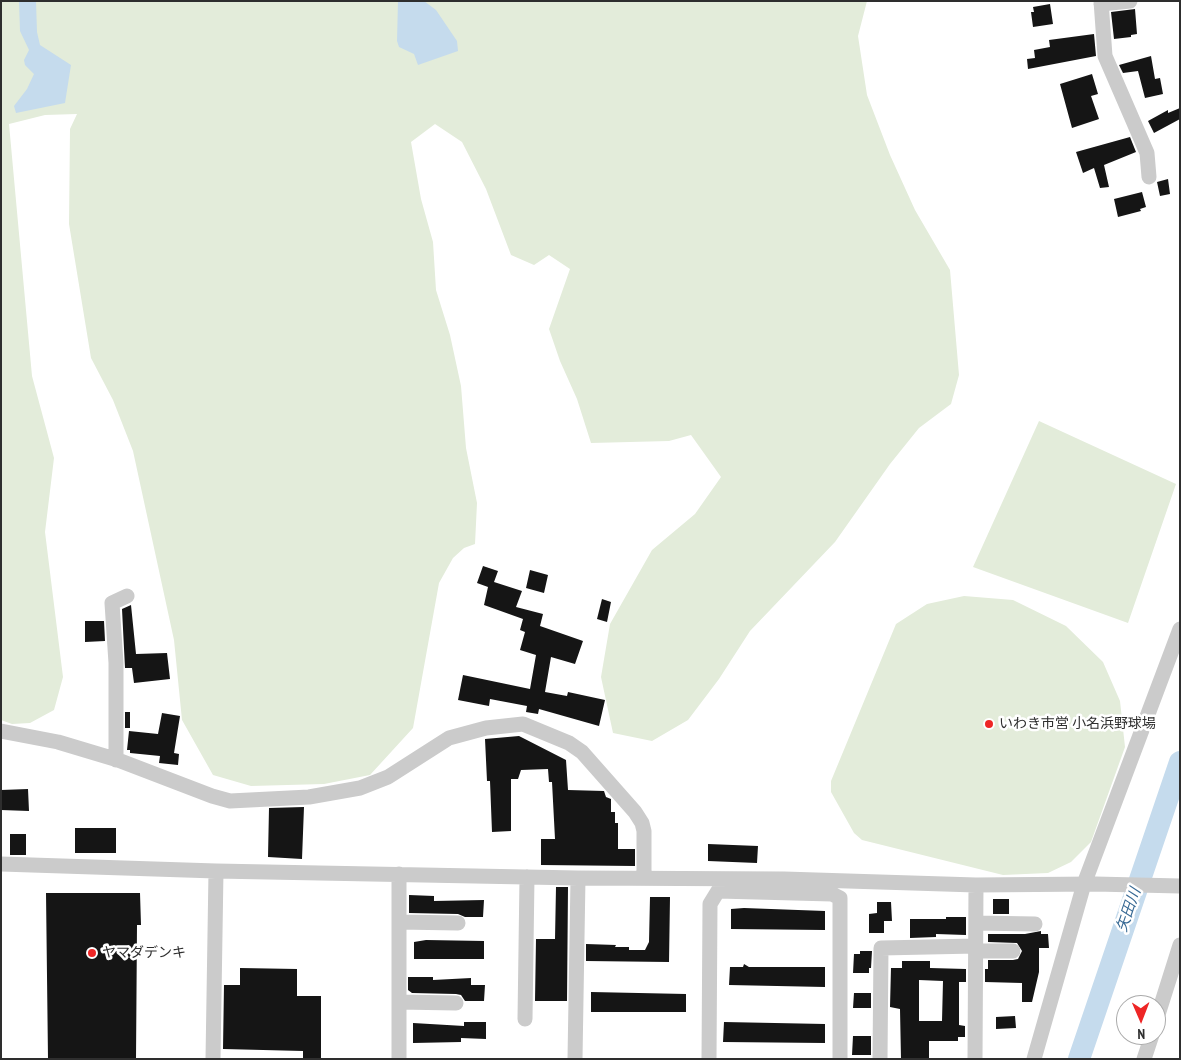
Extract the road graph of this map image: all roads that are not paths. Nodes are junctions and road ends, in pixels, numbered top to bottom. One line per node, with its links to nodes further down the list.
1 (1130, 1): 2 (street)
2 (1101, 2): 3 (street)
3 (1149, 176)
4 (127, 596): 7 (street)
5 (1180, 629): 14 (street)
6 (1, 732): 7 (street)
7 (116, 760): 13 (street)
8 (1, 864): 9 (street)
9 (216, 871): 10 (street); 29 (street)
10 (399, 874): 11 (street); 17 (street)
11 (527, 877): 12 (street); 27 (street)
12 (578, 878): 13 (street); 31 (street)
13 (644, 878): 15 (street)
14 (1090, 884): 15 (street); 16 (street); 36 (street)
15 (976, 885): 19 (street)
16 (1180, 886)
17 (399, 922): 18 (street); 25 (street)
18 (458, 923)
19 (976, 923): 20 (street); 22 (street)
20 (1035, 924)
21 (1180, 945): 24 (street)
22 (976, 948): 23 (street); 34 (street); 35 (street)
23 (1013, 951)
24 (1164, 995)
25 (399, 1002): 26 (street); 30 (street)
26 (456, 1003)
27 (525, 1019)
28 (1149, 1045): 37 (street)
29 (213, 1059)
30 (399, 1059)
31 (575, 1059)
32 (709, 1059): 33 (street)
33 (840, 1059)
34 (880, 1059)
35 (975, 1059)
36 (1034, 1059)
37 (1144, 1059)

